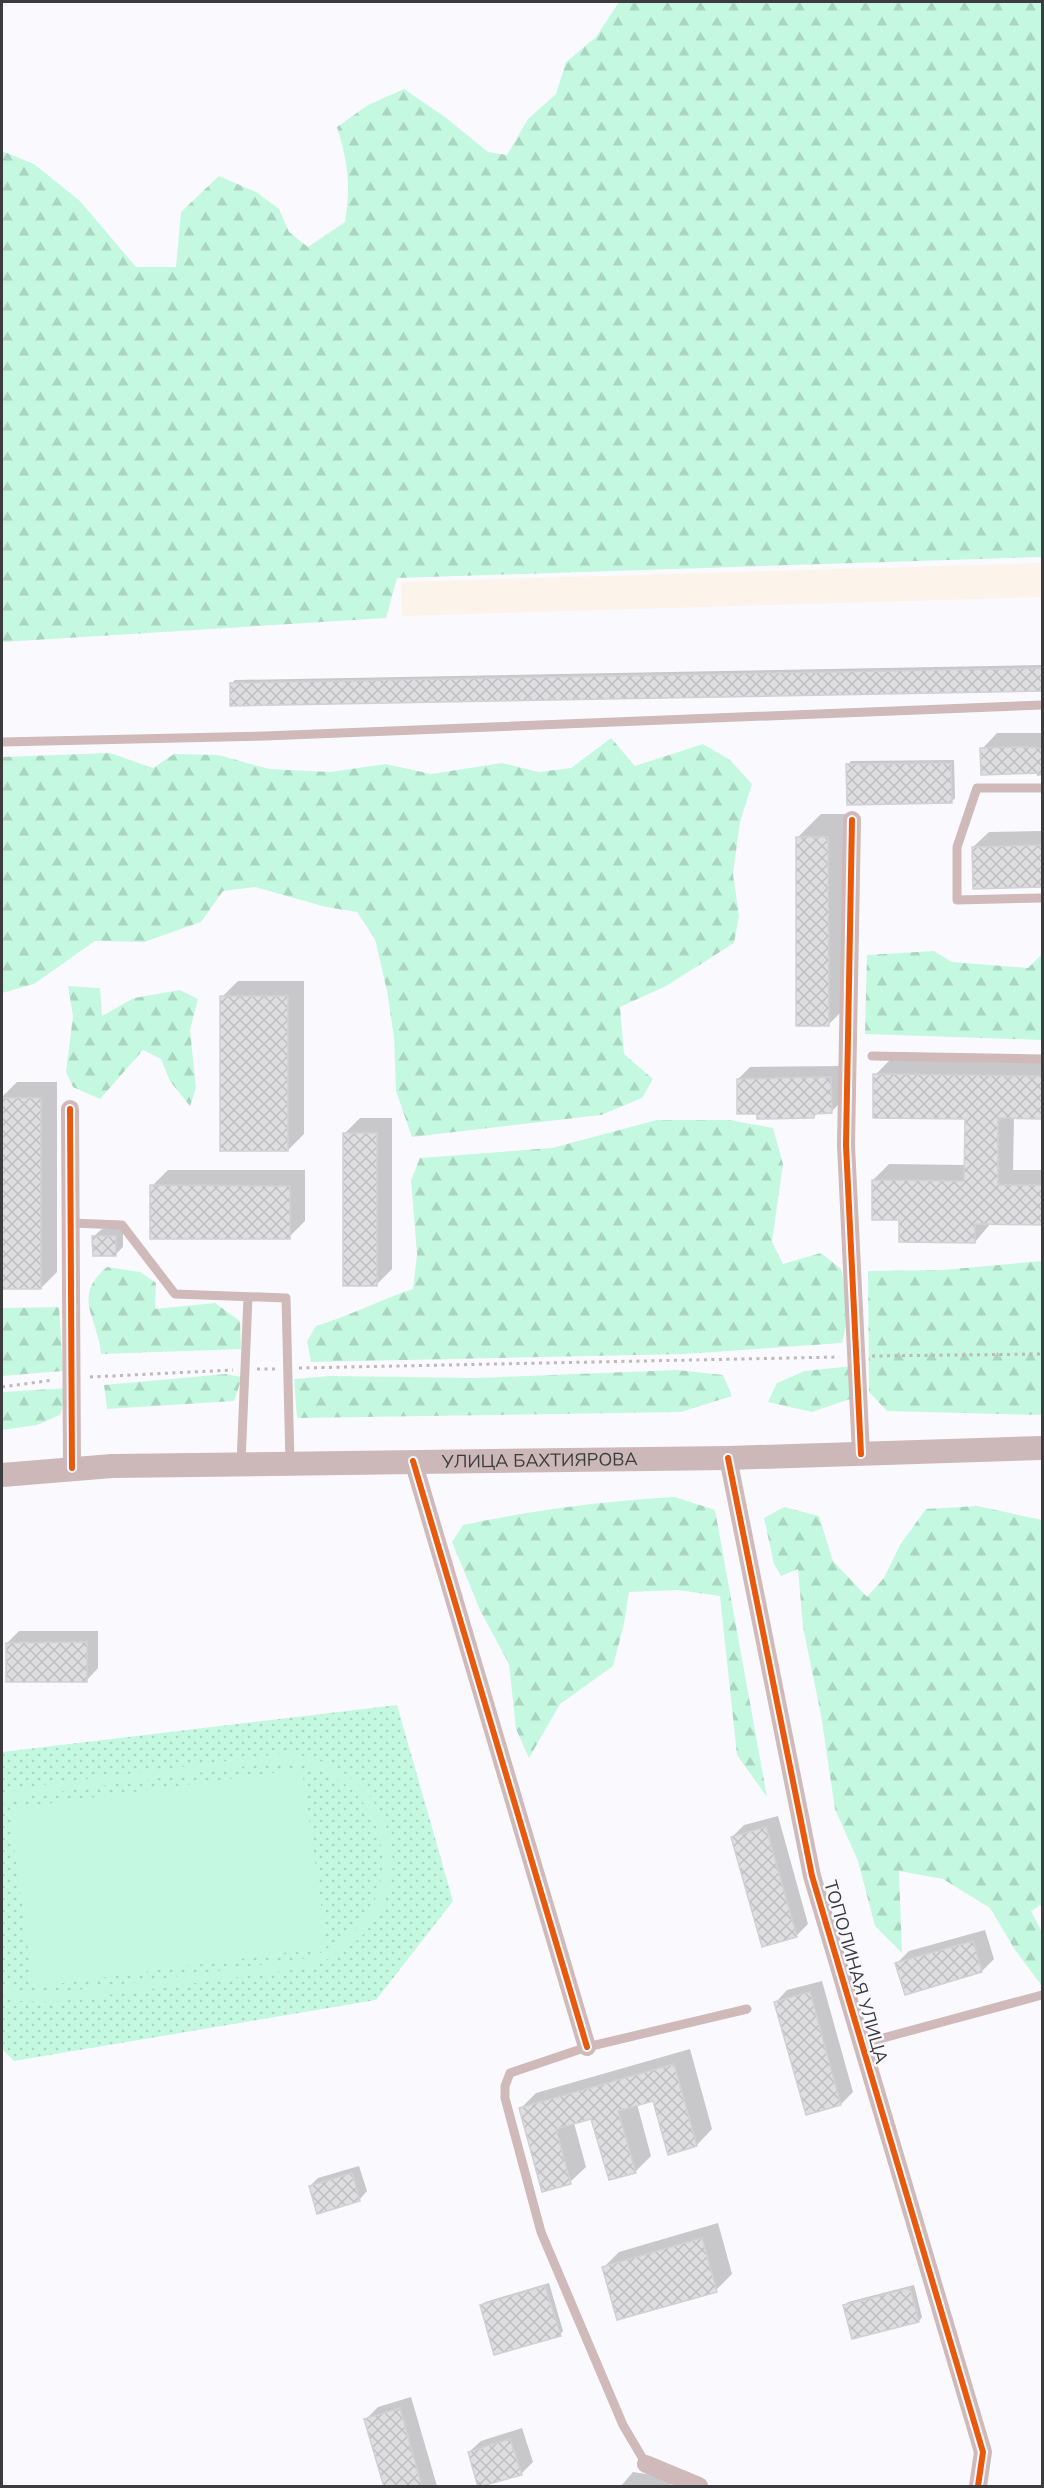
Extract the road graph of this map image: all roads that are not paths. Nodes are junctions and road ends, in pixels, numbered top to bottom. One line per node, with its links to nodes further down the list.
1 (1042, 705): 2 (lane)
2 (2, 742)
3 (1042, 788): 5 (lane)
4 (852, 820): 12 (street)
5 (1042, 898)
6 (872, 1056): 7 (lane)
7 (1042, 1059)
8 (70, 1109): 9 (street)
9 (71, 1223): 10 (lane); 17 (street)
10 (248, 1297): 15 (lane); 16 (lane)
11 (1042, 1448): 12 (main road, УЛИЦА БАХТИЯРОВА)
12 (861, 1454): 13 (main road, УЛИЦА БАХТИЯРОВА)
13 (728, 1458): 14 (main road, УЛИЦА БАХТИЯРОВА); 21 (street, ТОПОЛИНАЯ УЛИЦА)
14 (413, 1461): 16 (main road, УЛИЦА БАХТИЯРОВА); 22 (street)
15 (241, 1463): 16 (main road, УЛИЦА БАХТИЯРОВА); 17 (main road, УЛИЦА БАХТИЯРОВА)
16 (290, 1463)
17 (72, 1468): 18 (main road, УЛИЦА БАХТИЯРОВА)
18 (2, 1475)
19 (1042, 1995): 21 (lane)
20 (747, 2009): 22 (lane)
21 (861, 2044): 25 (street, ТОПОЛИНАЯ УЛИЦА)
22 (587, 2047): 23 (lane)
23 (646, 2464): 24 (street)
24 (699, 2487)
25 (978, 2487)

